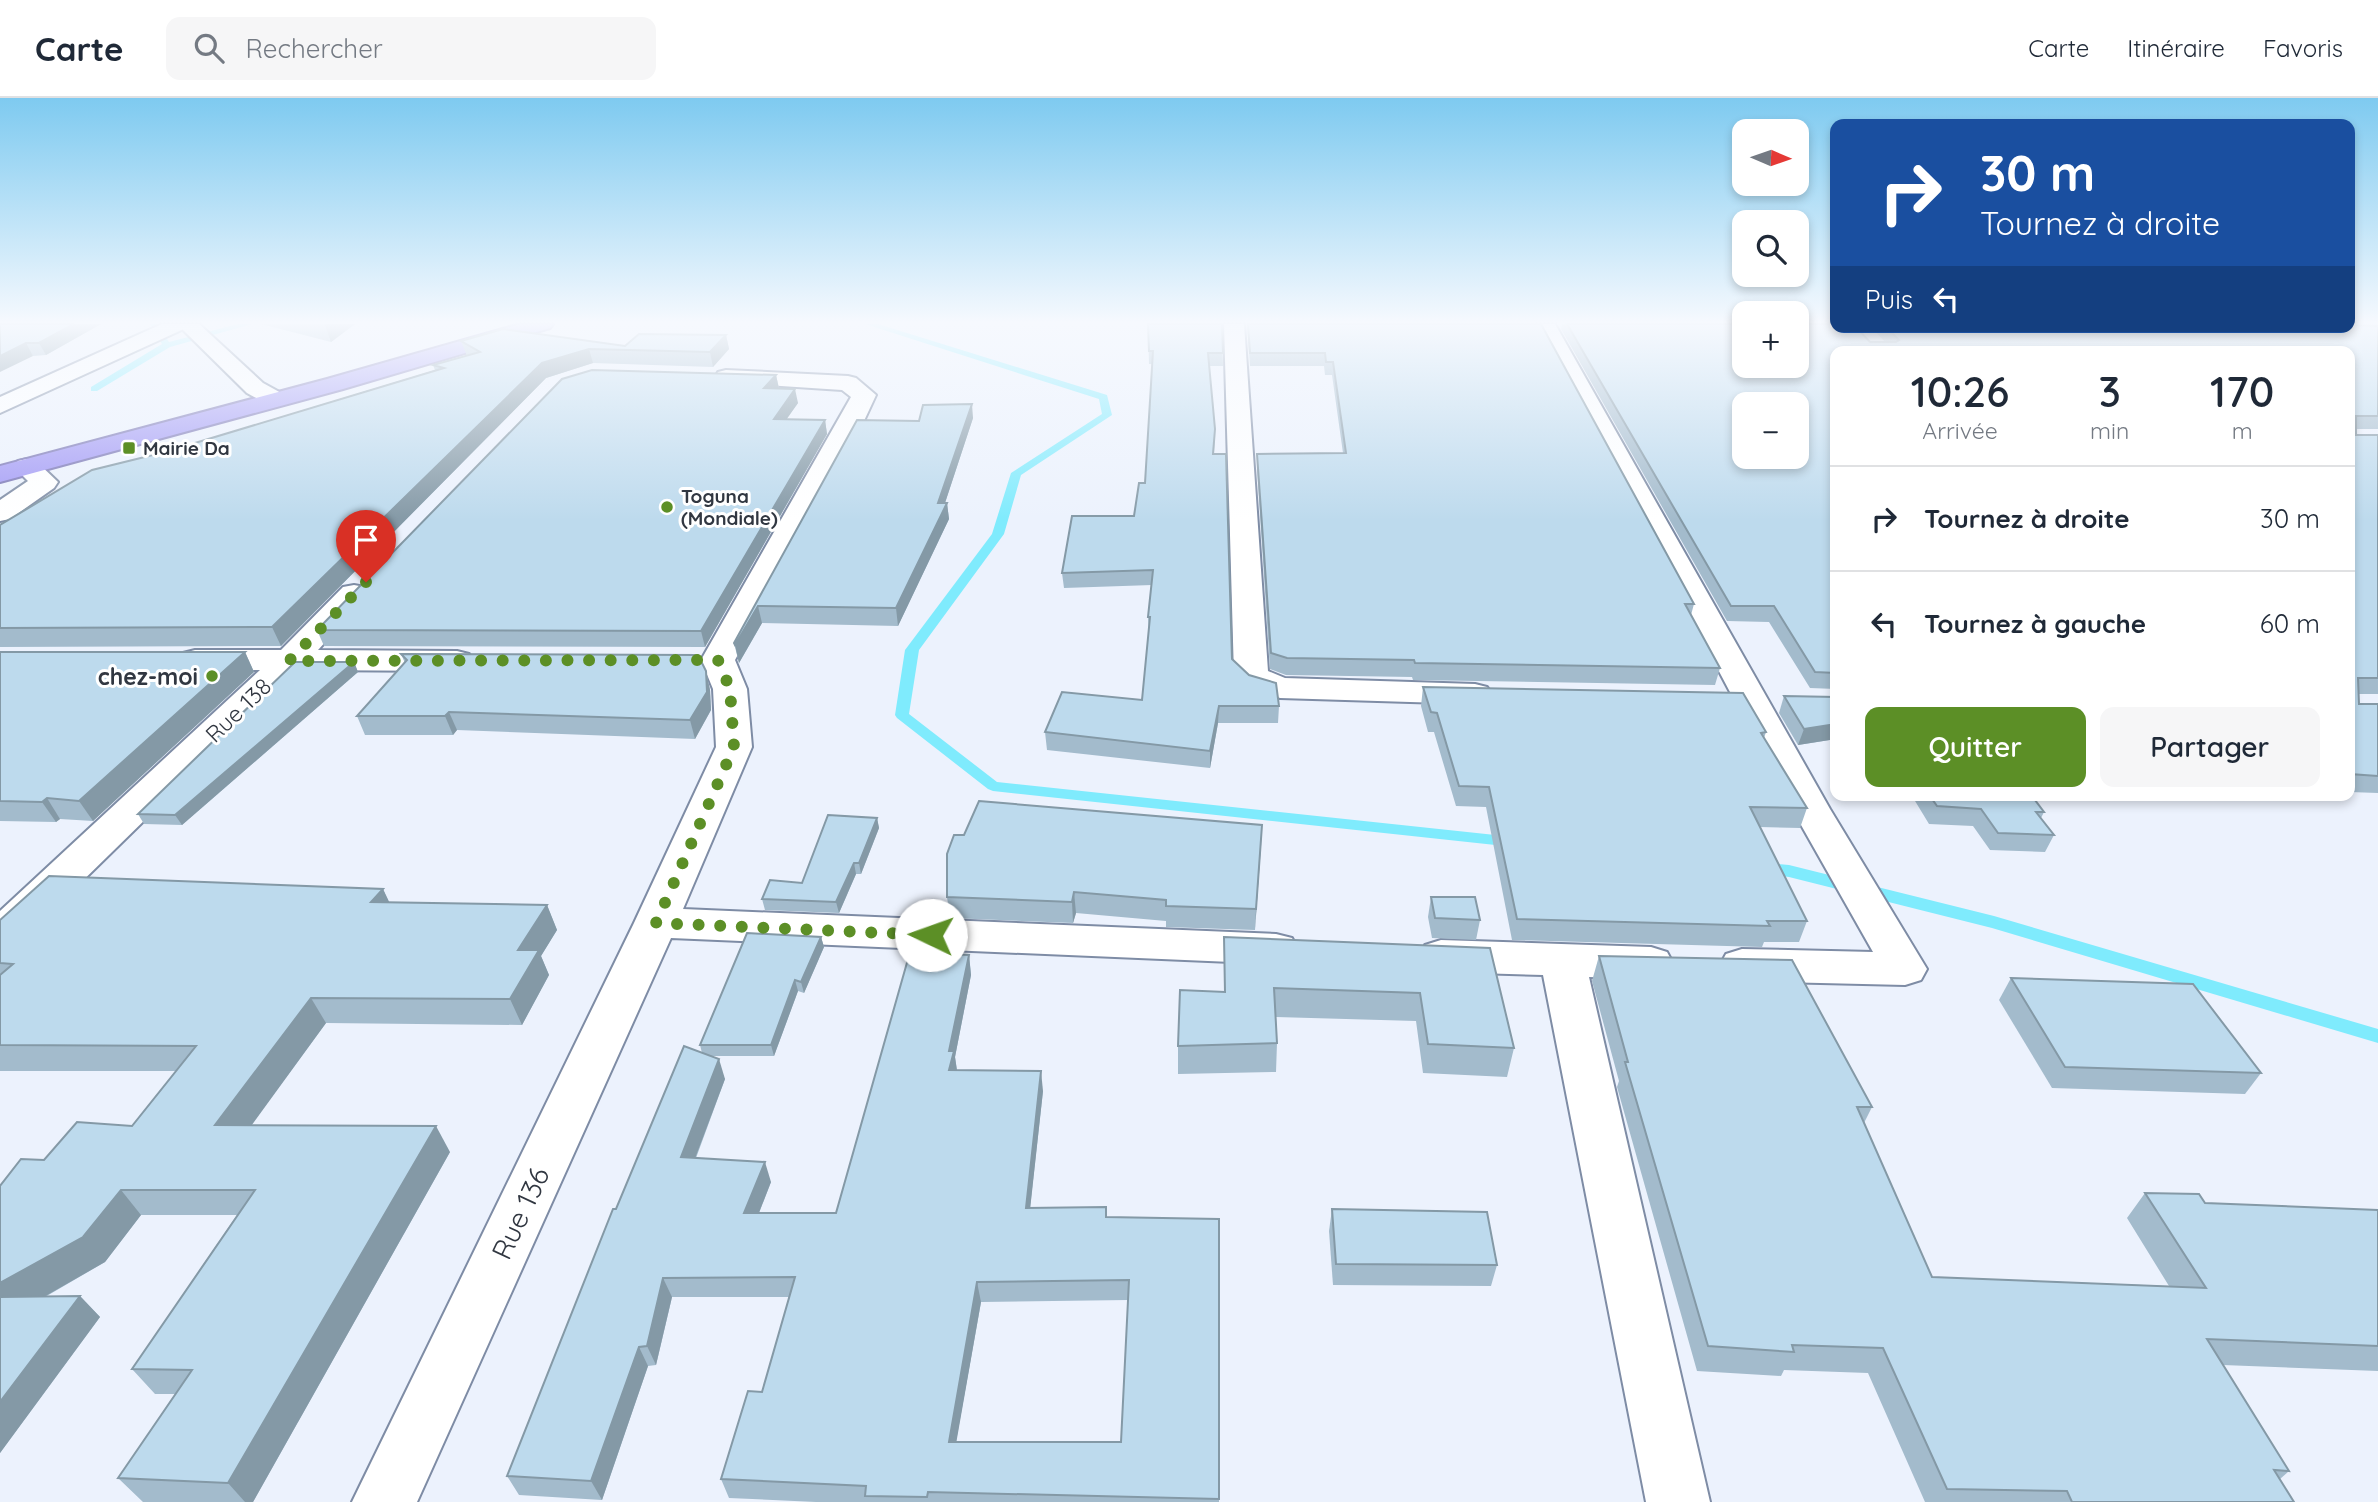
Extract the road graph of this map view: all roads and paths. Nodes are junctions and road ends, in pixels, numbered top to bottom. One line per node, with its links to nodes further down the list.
1 (36, 390): 9 (street)
2 (261, 390): 8 (street)
3 (276, 390): 8 (highway)
4 (292, 390): 8 (highway)
5 (857, 390): 23 (street, Rue 136)
6 (1237, 390): 19 (street)
7 (1581, 390): 21 (street)
8 (265, 393): 10 (highway); 12 (highway)
9 (0, 406)
10 (0, 452)
11 (0, 474): 12 (highway)
12 (36, 475): 13 (street); 14 (street)
13 (0, 498)
14 (0, 513)
15 (375, 572): 17 (street, Rue 138)
16 (165, 660): 17 (street)
17 (289, 661): 18 (street); 24 (street, Rue 138)
18 (483, 661)
19 (1507, 695)
20 (1710, 699): 21 (street)
21 (1751, 700): 22 (street); 27 (street)
22 (1787, 700)
23 (656, 923): 25 (street); 28 (street, Rue 136)
24 (0, 936)
25 (1312, 951)
26 (1396, 954): 27 (street)
27 (1563, 962): 29 (street)
28 (384, 1502)
29 (1678, 1502)

